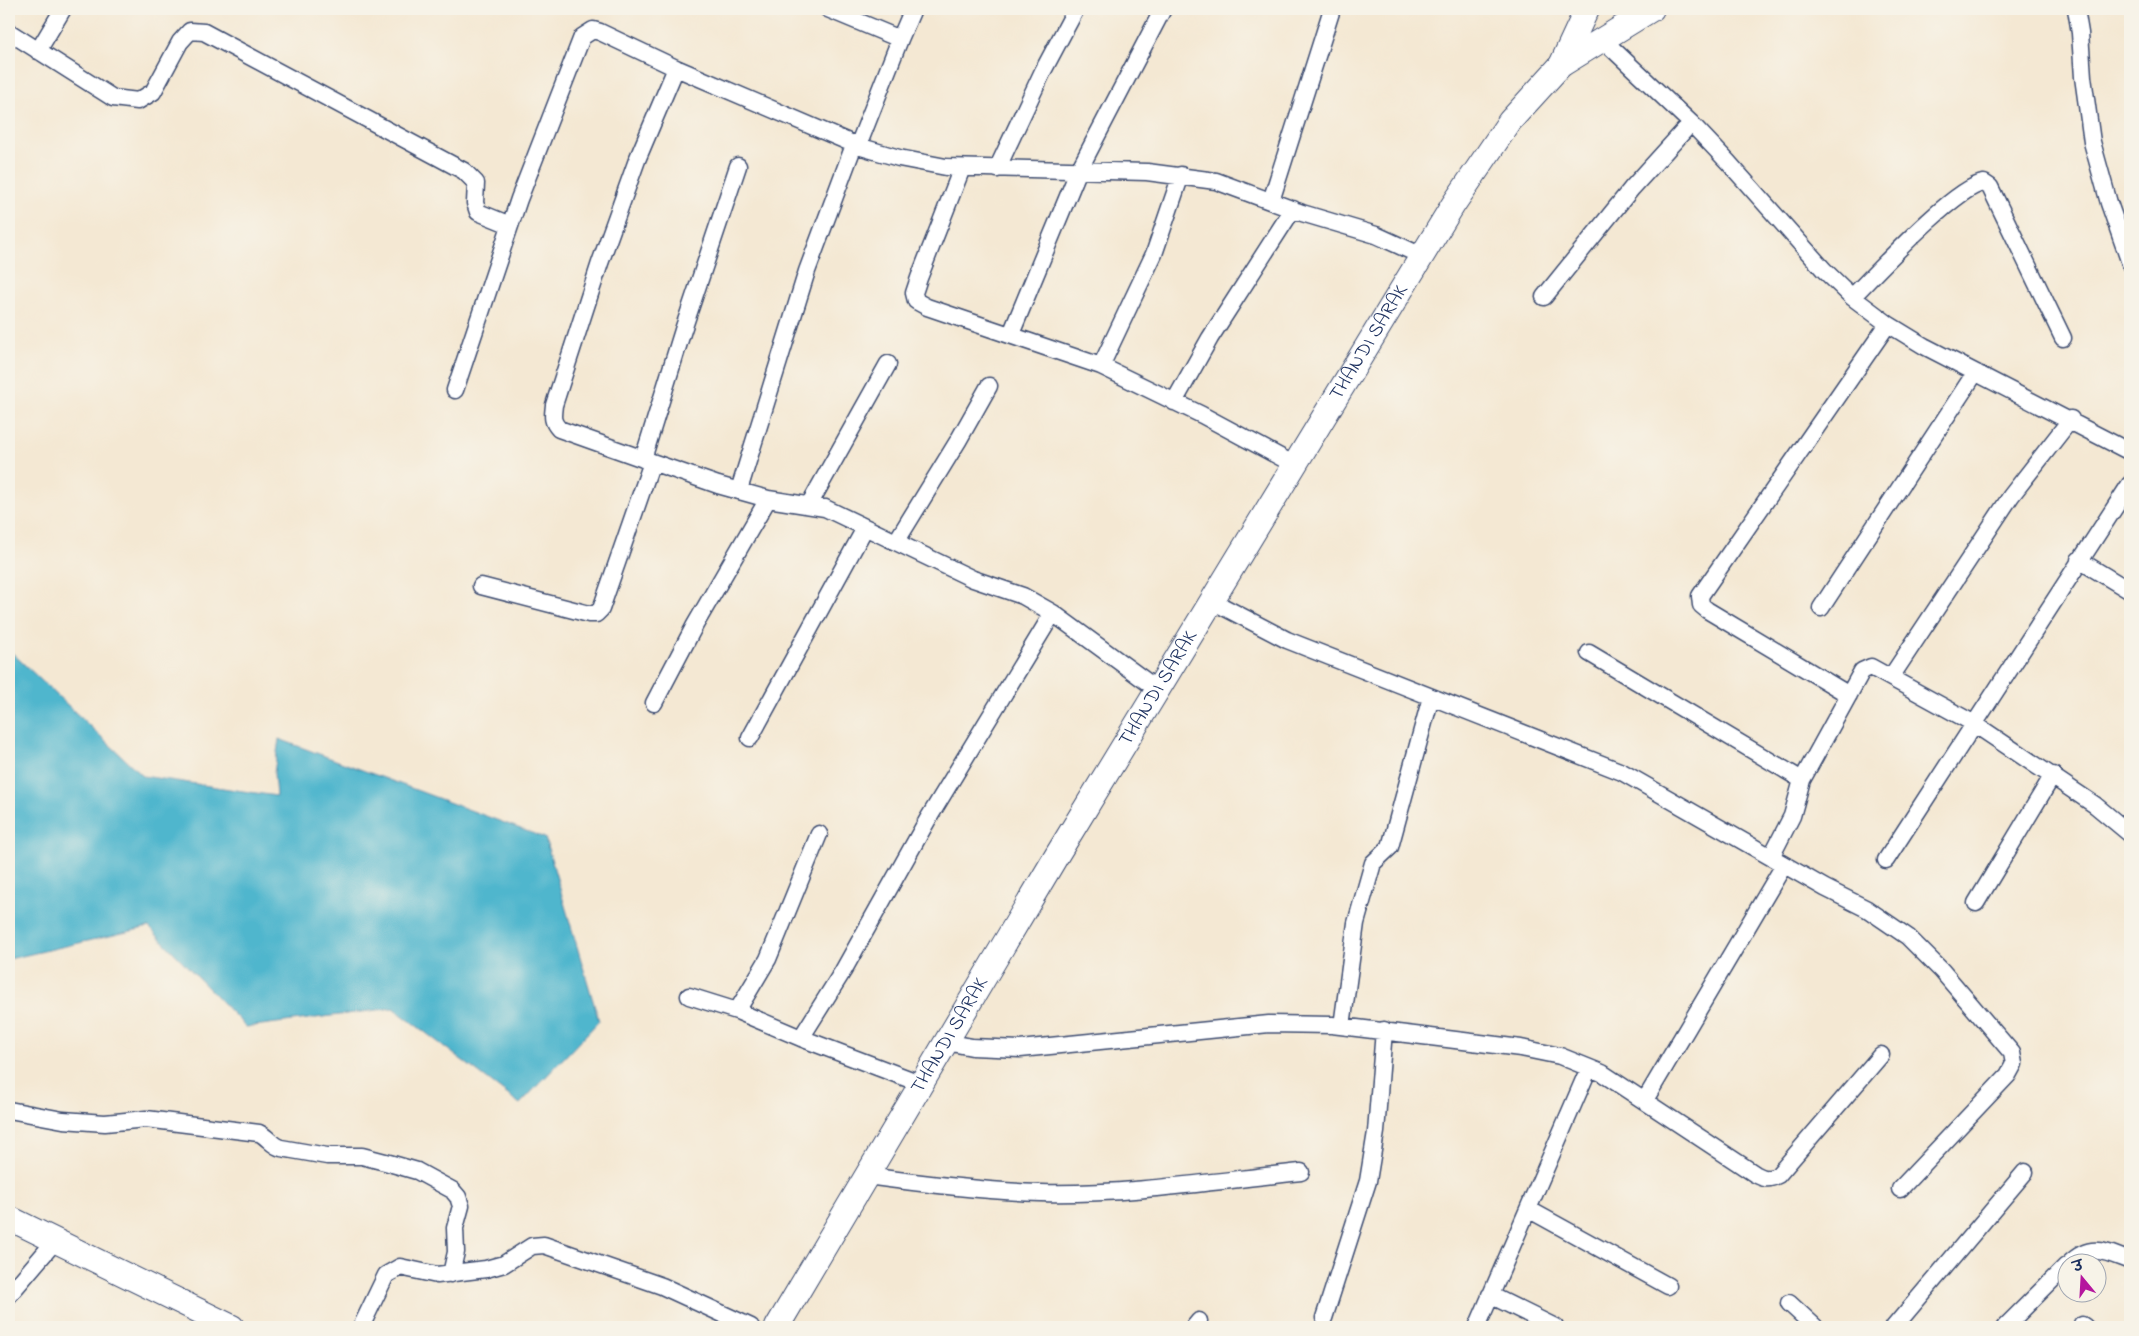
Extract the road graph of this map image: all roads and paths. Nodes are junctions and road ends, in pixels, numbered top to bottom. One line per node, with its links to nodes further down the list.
1 (63, 9): 13 (street)
2 (828, 9): 11 (street)
3 (912, 9): 11 (street)
4 (1076, 9): 20 (street)
5 (1162, 9): 21 (street)
6 (1332, 9): 23 (street)
7 (1587, 9): 14 (main road)
8 (1652, 9): 12 (main road)
9 (2076, 9): 27 (street)
10 (9, 32): 13 (street)
11 (900, 38): 17 (street)
12 (1602, 39): 14 (main road); 16 (street)
13 (38, 51): 25 (street)
14 (1561, 65): 26 (main road, THANDI SARAK)
15 (676, 68): 17 (street); 25 (street); 41 (street)
16 (1691, 123): 28 (street); 29 (street)
17 (856, 145): 19 (street); 44 (street)
18 (738, 166): 41 (street)
19 (962, 168): 20 (street); 31 (street)
20 (997, 169): 21 (street)
21 (1078, 172): 22 (street); 31 (street)
22 (1181, 175): 23 (street); 34 (street)
23 (1271, 201): 24 (street)
24 (1292, 209): 26 (street); 38 (street)
25 (510, 225): 37 (street)
26 (1422, 256): 42 (main road, THANDI SARAK)
27 (2130, 263)
28 (1544, 297)
29 (1852, 297): 30 (street); 32 (street)
30 (1888, 324): 35 (street); 59 (street)
31 (1011, 334): 34 (street)
32 (2063, 338)
33 (888, 364): 46 (street)
34 (1101, 366): 38 (street)
35 (1975, 373): 39 (street); 54 (street)
36 (989, 386): 49 (street)
37 (455, 390)
38 (1174, 402): 42 (street)
39 (2071, 419): 40 (street); 57 (street)
40 (2130, 452)
41 (647, 460): 44 (street); 51 (street)
42 (1295, 465): 53 (main road, THANDI SARAK)
43 (2130, 484): 47 (street)
44 (739, 490): 45 (street)
45 (768, 498): 46 (street); 61 (street)
46 (809, 505): 48 (street)
47 (2124, 505): 50 (street)
48 (865, 528): 49 (street); 63 (street)
49 (896, 542): 55 (street)
50 (2079, 560): 52 (street); 62 (street)
51 (481, 586)
52 (2130, 591)
53 (1212, 600): 58 (main road, THANDI SARAK); 60 (street)
54 (1821, 608)
55 (1052, 613): 58 (street); 75 (street)
56 (1589, 653): 65 (street)
57 (1892, 677): 59 (street); 62 (street)
58 (1158, 690): 76 (main road, THANDI SARAK)
59 (1849, 695): 65 (street)
60 (1431, 697): 69 (street); 73 (street)
61 (654, 703)
62 (1973, 723): 64 (street); 68 (street)
63 (750, 738)
64 (2053, 775): 67 (street); 70 (street)
65 (1802, 780): 69 (street)
66 (819, 834): 72 (street)
67 (2130, 834)
68 (1886, 860)
69 (1778, 861): 80 (street); 85 (street)
70 (1976, 903)
71 (689, 996): 72 (street)
72 (737, 1011): 75 (street)
73 (1342, 1026): 74 (street); 76 (street)
74 (1384, 1030): 78 (street); 97 (street)
75 (801, 1038): 79 (street)
76 (946, 1042): 79 (main road, THANDI SARAK)
77 (1881, 1054): 80 (street)
78 (1589, 1068): 80 (street); 86 (street)
79 (922, 1084): 84 (main road, THANDI SARAK)
80 (1645, 1100)
81 (9, 1110): 91 (street)
82 (1301, 1172): 84 (street)
83 (2026, 1172): 105 (street)
84 (867, 1176): 101 (main road, THANDI SARAK)
85 (1900, 1189)
86 (1528, 1209): 93 (street); 95 (street)
87 (9, 1218): 88 (main road)
88 (55, 1241): 94 (street); 98 (main road)
89 (2082, 1254): 90 (street)
90 (2130, 1261)
91 (451, 1274): 99 (street); 100 (street)
92 (2056, 1277): 106 (street)
93 (1668, 1286)
94 (9, 1294)
95 (1490, 1295): 102 (street); 103 (street)
96 (1789, 1303): 104 (street)
97 (1324, 1318)
98 (232, 1327)
99 (360, 1327)
100 (750, 1327)
101 (777, 1327)
102 (1477, 1327)
103 (1555, 1327)
104 (1815, 1327)
105 (1894, 1327)
106 (2006, 1327)

